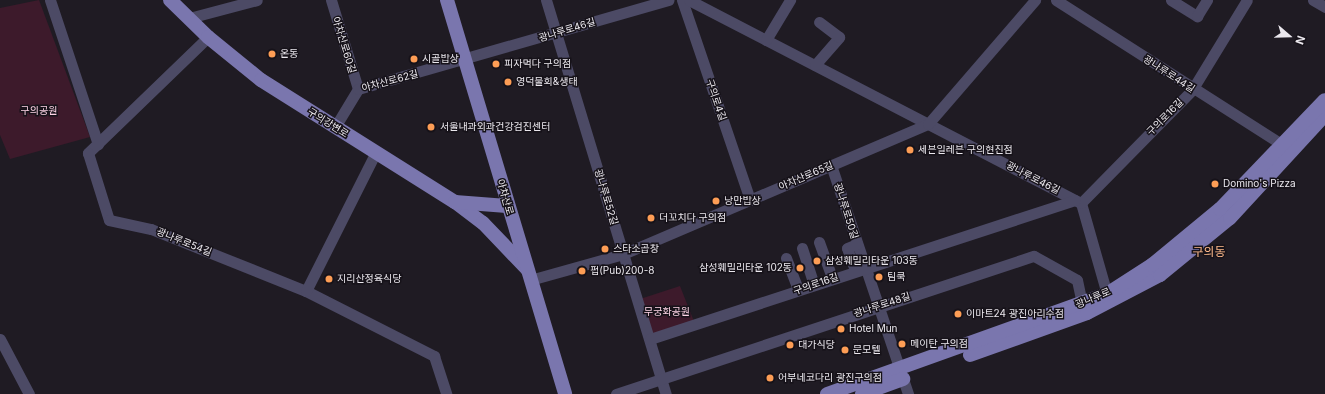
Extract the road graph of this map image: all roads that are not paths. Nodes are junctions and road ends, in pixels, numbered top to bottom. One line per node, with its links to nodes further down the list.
1 (50, 0): 31 (street)
2 (170, 0): 18 (main road, 구의강변로)
3 (257, 0): 18 (street)
4 (331, 0): 25 (street, 아차산로60길)
5 (447, 0): 23 (main road, 아차산로)
6 (546, 0): 20 (street, 광나루로52길)
7 (668, 0): 20 (street, 광나루로46길)
8 (682, 0): 35 (street, 구의로4길)
9 (689, 0): 22 (street, 광나루로46길)
10 (790, 0): 22 (street)
11 (1035, 0): 29 (street, 아차산로65길)
12 (1056, 0): 26 (street, 광나루로44길)
13 (1171, 0): 14 (street)
14 (1207, 0)
15 (1247, 0): 26 (street, 구의로16길)
16 (1313, 0): 17 (street)
17 (1325, 7)
18 (189, 18): 21 (main road, 구의강변로)
19 (819, 22): 24 (street)
20 (556, 33): 23 (street, 광나루로46길); 41 (street, 광나루로52길)
21 (208, 37): 30 (main road, 구의강변로); 31 (street, 광나루로54길)
22 (766, 40): 24 (street, 광나루로46길)
23 (466, 60): 25 (street, 아차산로62길); 38 (main road, 아차산로)
24 (815, 65): 29 (street, 광나루로46길)
25 (358, 89): 30 (street, 아차산로62길)
26 (1192, 90): 32 (street, 광나루로44길); 36 (street, 구의로16길)
27 (1325, 100): 32 (main road, 광나루로)
28 (1325, 115): 54 (main road, 광나루로)
29 (928, 124): 34 (street, 아차산로65길); 36 (street, 광나루로46길)
30 (335, 127): 33 (main road, 구의강변로)
31 (98, 144): 48 (street, 광나루로54길)
32 (1284, 146): 49 (main road, 광나루로)
33 (376, 152): 37 (main road, 구의강변로); 48 (street)
34 (831, 165): 35 (street, 아차산로65길); 43 (street, 광나루로50길)
35 (750, 200): 41 (street, 아차산로65길)
36 (1078, 201): 43 (street, 구의로16길); 49 (street)
37 (455, 202): 38 (main road, 구의강변로); 44 (main road)
38 (507, 206): 44 (main road, 아차산로)
39 (819, 242): 45 (street)
40 (802, 248): 46 (street)
41 (623, 254): 44 (street, 아차산로65길); 53 (street, 광나루로52길)
42 (786, 258): 47 (street)
43 (860, 269): 45 (street, 구의로16길); 51 (street, 광나루로50길)
44 (528, 275): 58 (main road, 아차산로)
45 (832, 278): 46 (street, 구의로16길)
46 (814, 284): 47 (street, 구의로16길)
47 (798, 290): 53 (street, 구의로16길)
48 (306, 292): 57 (street, 광나루로54길)
49 (1107, 294): 50 (main road, 광나루로)
50 (1082, 303): 51 (street, 광나루로48길); 54 (main road, 광나루로)
51 (879, 306): 54 (street, 광나루로50길); 55 (street, 광나루로48길)
52 (0, 339): 56 (street)
53 (650, 339): 55 (street, 광나루로52길)
54 (900, 376): 61 (main road, 광나루로); 62 (main road, 광나루로); 63 (street, 광나루로50길)
55 (662, 379): 59 (street, 광나루로48길); 60 (street, 광나루로52길)
56 (29, 394)
57 (446, 394)
58 (565, 394)
59 (616, 394)
60 (666, 394)
61 (827, 394)
62 (862, 394)
63 (908, 394)

